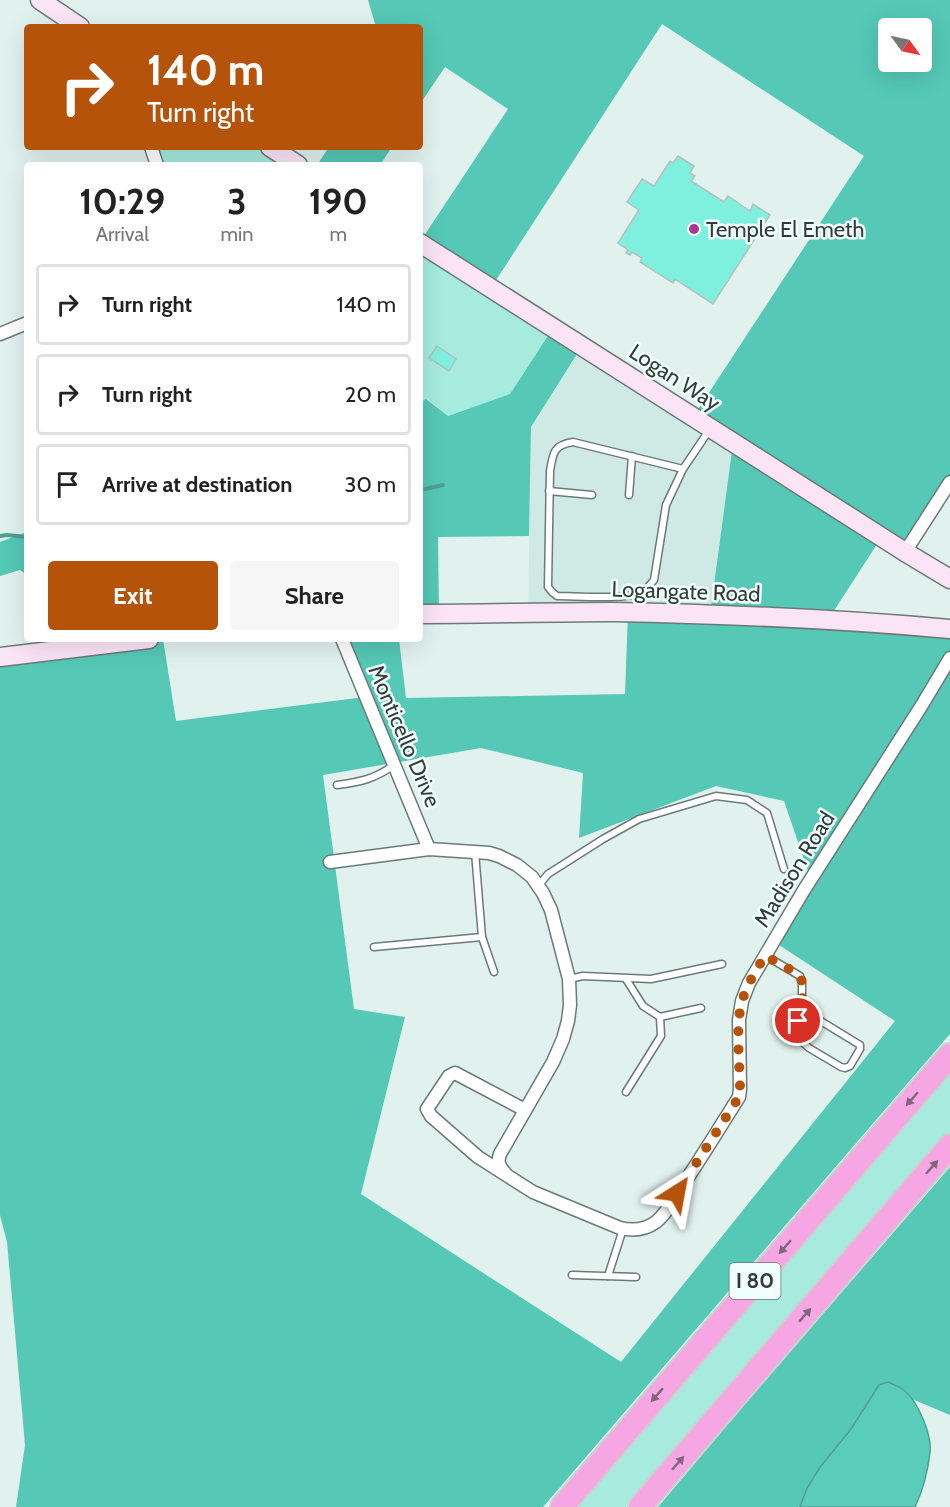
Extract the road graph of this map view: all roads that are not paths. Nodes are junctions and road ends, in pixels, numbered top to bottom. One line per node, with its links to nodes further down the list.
1 (40, 0): 2 (street)
2 (76, 24)
3 (275, 150): 4 (street)
4 (293, 162)
5 (423, 245): 8 (street, Logan Way)
6 (24, 324): 7 (street)
7 (0, 334)
8 (711, 428): 10 (lane); 15 (street, Logan Way)
9 (632, 456): 10 (lane); 12 (lane); 14 (lane)
10 (683, 469): 17 (lane)
11 (950, 482): 15 (street)
12 (549, 491): 13 (lane); 17 (lane)
13 (592, 495)
14 (629, 495)
15 (905, 552): 16 (street, Logan Way)
16 (950, 579)
17 (572, 604): 18 (street, Logangate Road); 19 (street, Logangate Road)
18 (423, 614)
19 (950, 629)
20 (124, 642): 22 (street)
21 (343, 642): 24 (street, Monticello Drive)
22 (0, 657)
23 (950, 658): 33 (street, Madison Road)
24 (394, 765): 25 (lane); 26 (street, Monticello Drive)
25 (337, 785)
26 (429, 849): 27 (street); 28 (street)
27 (475, 852): 30 (street); 31 (lane)
28 (330, 862)
29 (784, 869): 30 (lane)
30 (539, 885): 36 (street)
31 (482, 937): 32 (lane); 35 (lane)
32 (374, 947)
33 (765, 956): 39 (lane); 46 (street, Madison Road)
34 (722, 964): 37 (lane)
35 (494, 972)
36 (569, 979): 37 (lane); 43 (street)
37 (626, 979): 40 (lane)
38 (701, 1008): 40 (lane)
39 (801, 1009): 39 (lane)
40 (660, 1017): 42 (lane)
41 (950, 1055): 50 (highway, I 80, one-way to 50)
42 (626, 1092)
43 (525, 1110): 45 (street); 45 (street)
44 (950, 1146): 51 (highway, I 80, one-way to 44)
45 (506, 1175): 46 (street)
46 (623, 1229): 48 (lane)
47 (573, 1275): 48 (lane)
48 (608, 1276): 49 (lane)
49 (636, 1277)
50 (562, 1507)
51 (640, 1507)

